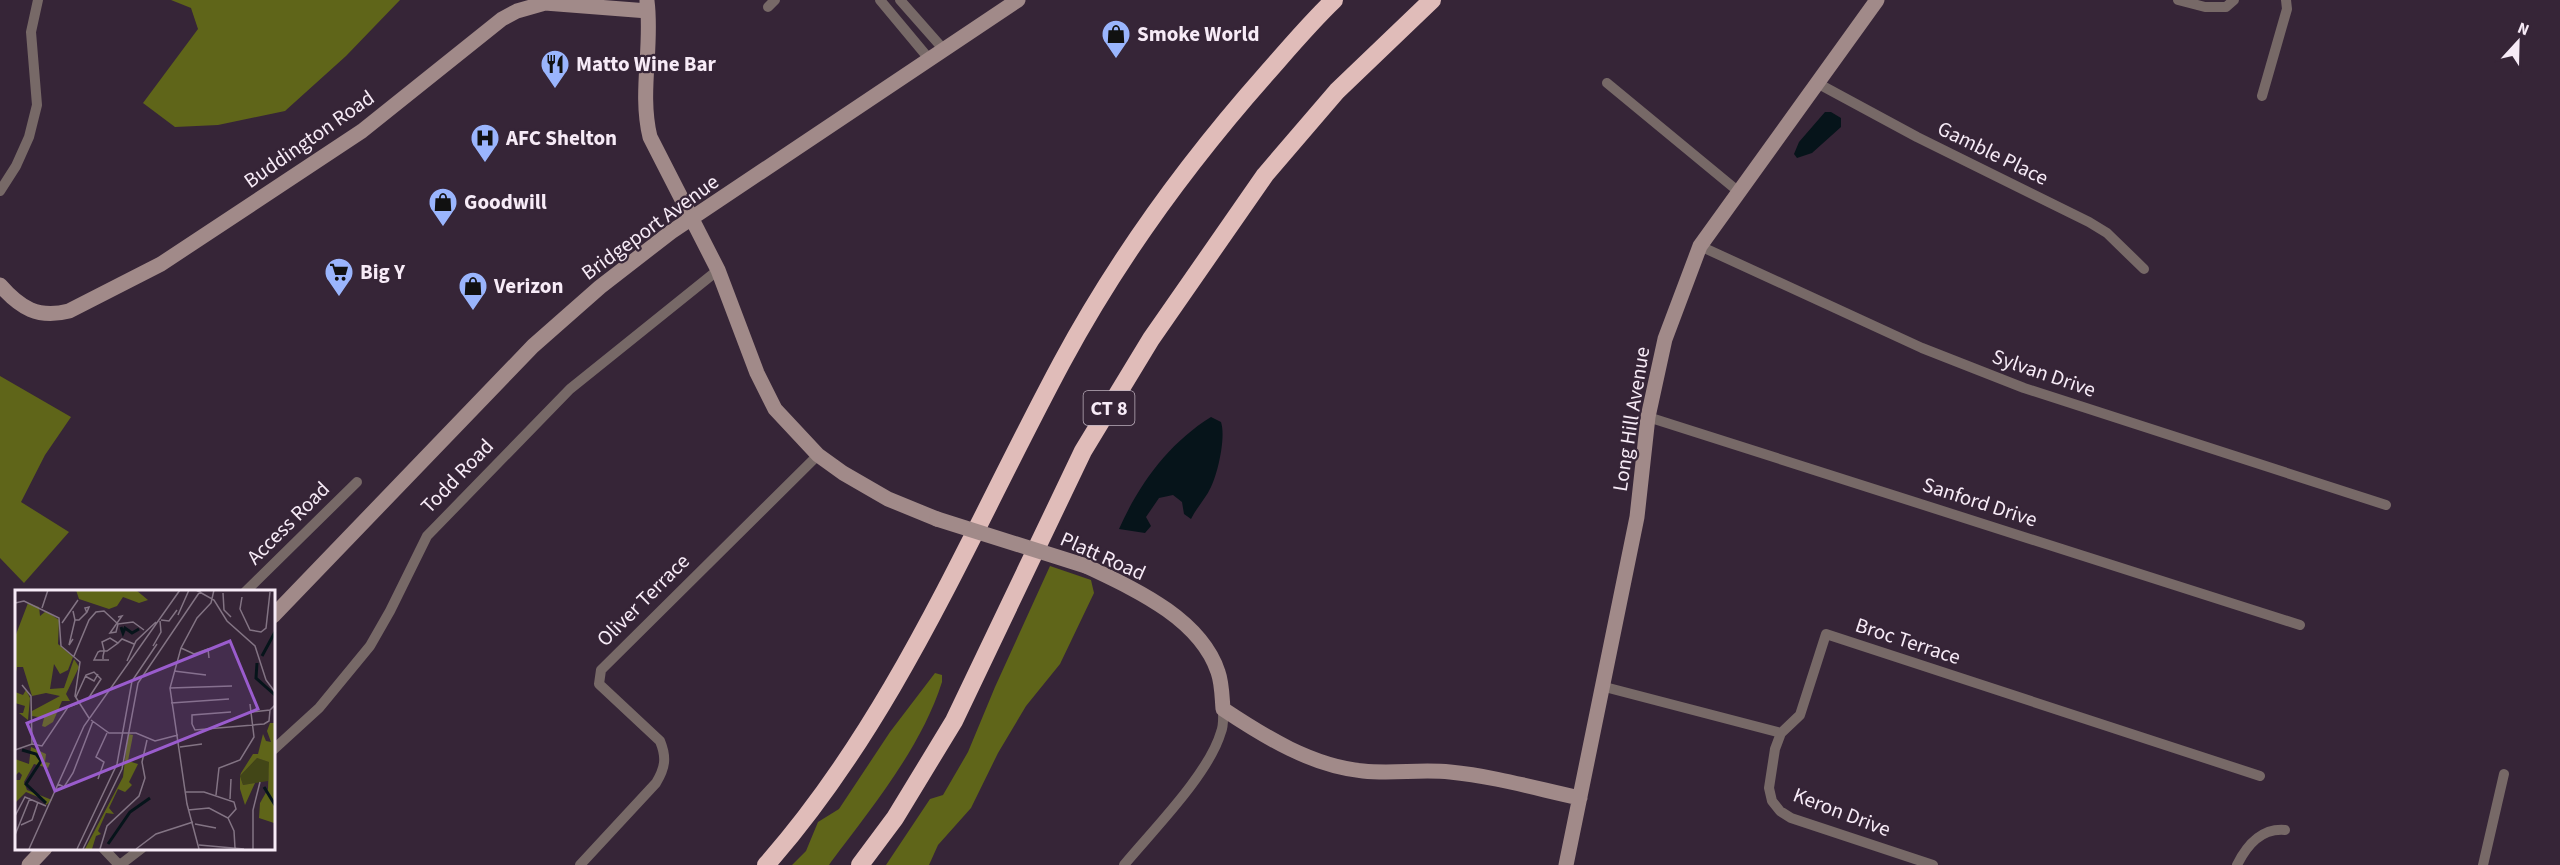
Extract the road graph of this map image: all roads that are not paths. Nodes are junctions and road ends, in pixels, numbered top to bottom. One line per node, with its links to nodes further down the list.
1 (38, 0): 17 (street)
2 (880, 0): 13 (street)
3 (900, 0): 12 (street)
4 (1018, 0): 12 (street, Bridgeport Avenue)
5 (1334, 0): 45 (highway)
6 (1432, 0): 46 (highway, CT 8)
7 (1877, 0): 15 (street, Long Hill Avenue)
8 (2178, 0): 9 (street)
9 (2234, 0)
10 (2286, 0): 16 (street)
11 (648, 5): 19 (street, Platt Road); 23 (street, Buddington Road)
12 (945, 51): 13 (street, Bridgeport Avenue)
13 (930, 60): 19 (street, Bridgeport Avenue)
14 (1607, 83): 18 (street)
15 (1817, 83): 18 (street, Long Hill Avenue); 22 (street, Gamble Place)
16 (2262, 96)
17 (0, 191)
18 (1739, 192): 20 (street, Long Hill Avenue)
19 (694, 218): 21 (street, Platt Road); 29 (street, Bridgeport Avenue)
20 (1700, 246): 24 (street, Long Hill Avenue); 27 (street, Sylvan Drive)
21 (718, 270): 25 (street, Platt Road); 34 (street, Todd Road)
22 (2144, 270)
23 (0, 285)
24 (1648, 417): 30 (street, Sanford Drive); 31 (street, Long Hill Avenue)
25 (818, 455): 32 (street, Platt Road, bridge); 44 (street, Oliver Terrace)
26 (357, 482): 28 (street, Access Road)
27 (2386, 505)
28 (247, 590)
29 (274, 615)
30 (2300, 625)
31 (1602, 686): 33 (street); 37 (street, Long Hill Avenue)
32 (1222, 709): 37 (street); 47 (street)
33 (1780, 733): 36 (street, Broc Terrace); 49 (street, Keron Drive)
34 (274, 749)
35 (2504, 774): 51 (street)
36 (2260, 776)
37 (1580, 798): 48 (street, Long Hill Avenue)
38 (2285, 830): 50 (street)
39 (44, 850): 42 (street)
40 (104, 850): 43 (street)
41 (141, 850): 43 (street)
42 (29, 865)
43 (119, 865)
44 (580, 865)
45 (766, 865)
46 (860, 865)
47 (1124, 865)
48 (1566, 865)
49 (1933, 865)
50 (2237, 865)
51 (2483, 865)

